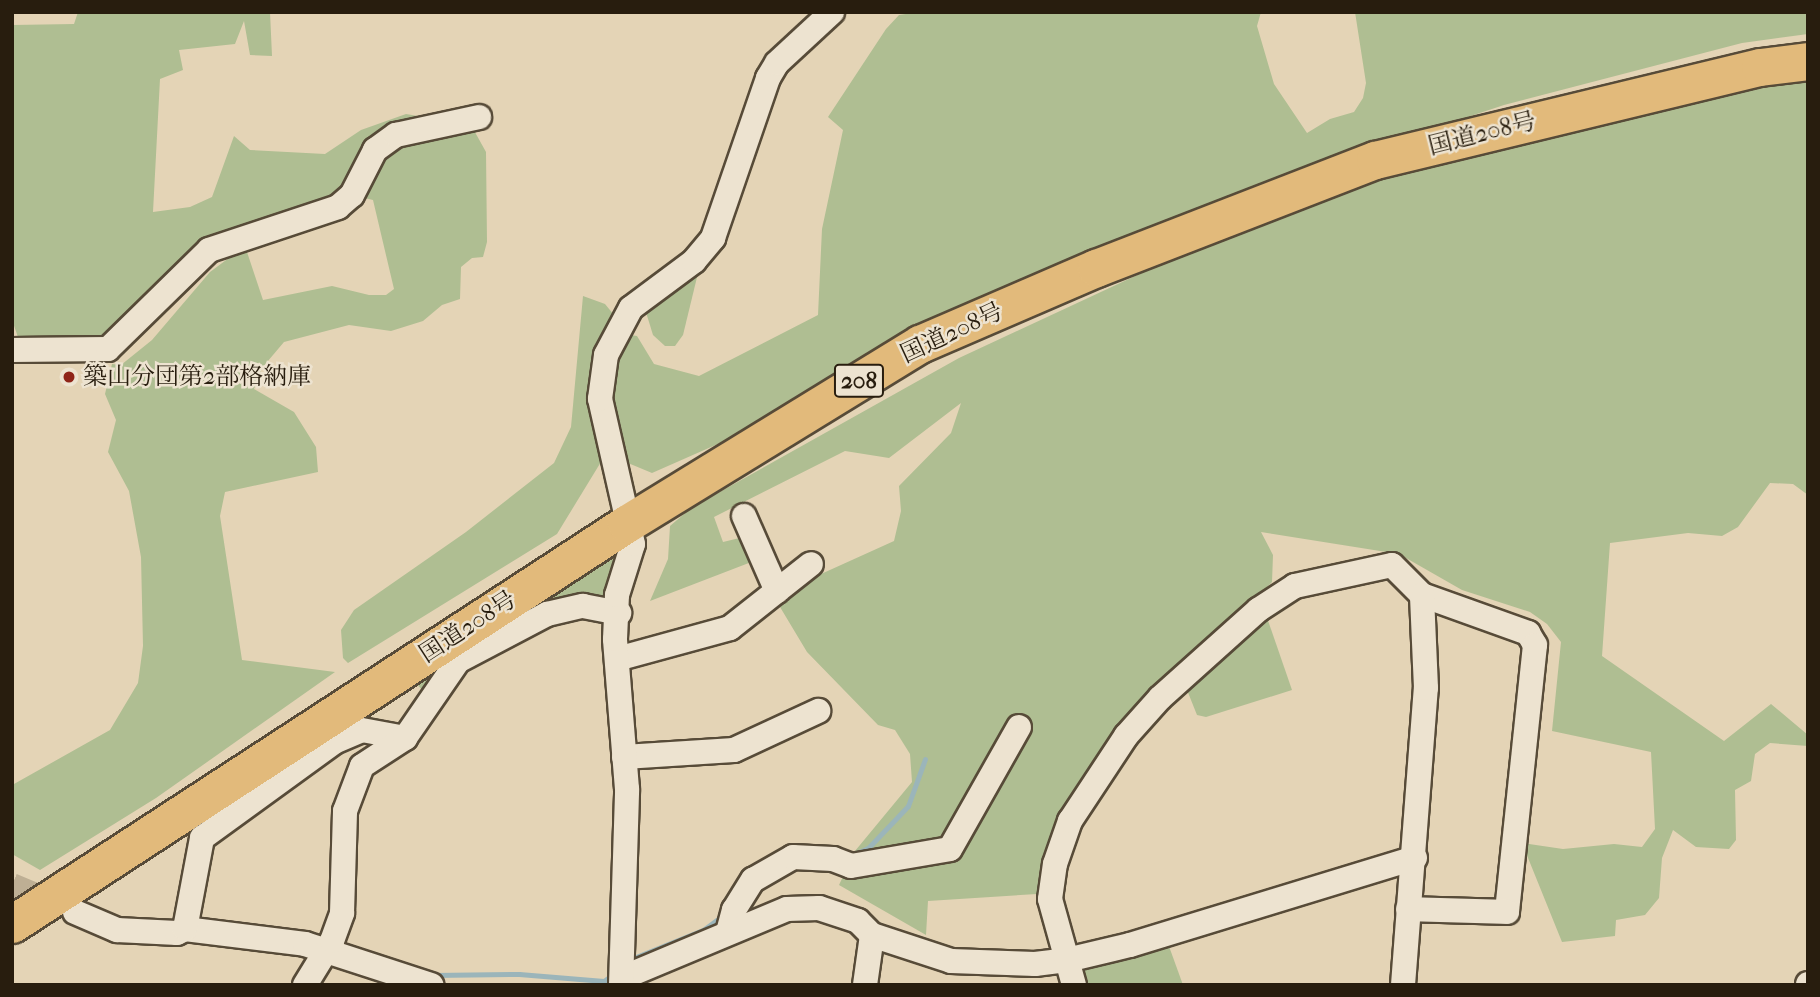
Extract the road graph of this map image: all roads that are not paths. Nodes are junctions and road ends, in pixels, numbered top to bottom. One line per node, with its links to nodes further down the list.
1 (832, 12): 6 (street)
2 (1808, 61): 6 (highway, 国道208号 / 208)
3 (479, 117): 4 (street)
4 (12, 350)
5 (744, 516): 8 (street)
6 (626, 524): 10 (street); 19 (highway, 国道208号 / 208)
7 (811, 564): 8 (street)
8 (777, 591): 11 (street)
9 (1422, 595): 16 (street); 17 (street); 24 (street)
10 (619, 612): 11 (street); 14 (street)
11 (617, 659): 15 (street)
12 (818, 710): 15 (street)
13 (1019, 727): 21 (street)
14 (405, 738): 20 (street); 23 (street)
15 (624, 757): 25 (street)
16 (1415, 858): 17 (street); 24 (street)
17 (1408, 909): 30 (street)
18 (75, 912): 20 (street)
19 (12, 924)
20 (185, 929): 23 (street)
21 (728, 932): 22 (street); 25 (street)
22 (872, 935): 24 (street); 28 (street)
23 (324, 951): 26 (street); 27 (street)
24 (1067, 960): 29 (street)
25 (623, 971)
26 (305, 985)
27 (430, 985)
28 (865, 985)
29 (1074, 985)
30 (1403, 985)

